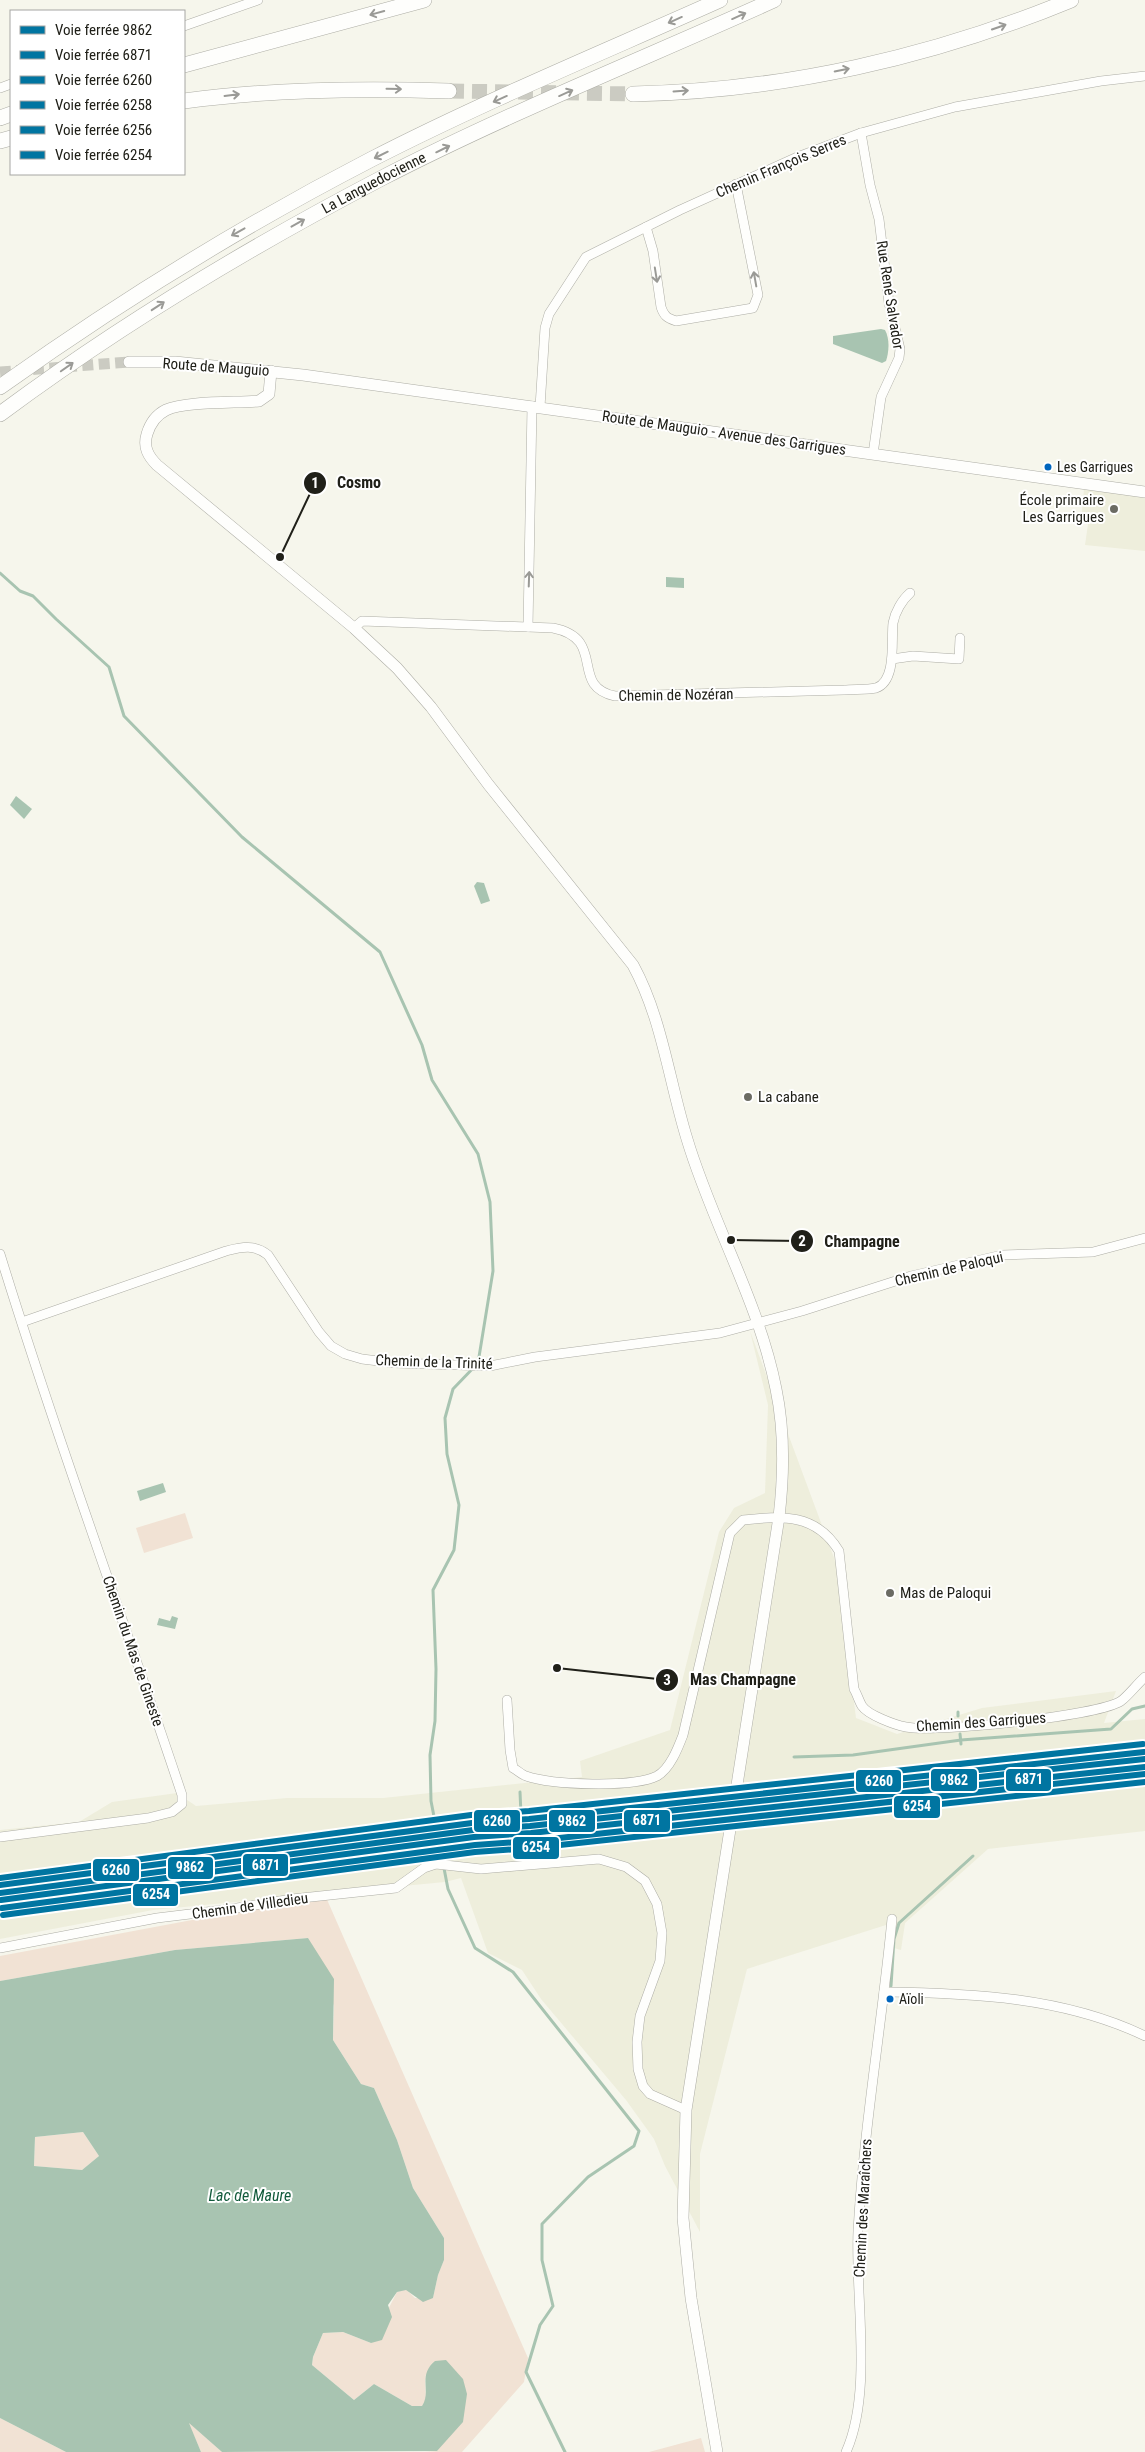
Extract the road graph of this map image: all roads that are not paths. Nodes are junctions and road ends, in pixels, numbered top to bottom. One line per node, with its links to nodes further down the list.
1 (258, 0): 6 (street)
2 (424, 0): 7 (highway, one-way to 7)
3 (720, 0): 18 (highway, La Languedocienne, one-way to 18)
4 (774, 0): 20 (highway, La Languedocienne, one-way to 4)
5 (1071, 0): 10 (highway, one-way to 5)
6 (185, 26)
7 (185, 66)
8 (1145, 76): 12 (street, Chemin François Serres)
9 (449, 91): 11 (highway, one-way to 9)
10 (633, 94)
11 (185, 101)
12 (860, 133): 13 (street, Chemin François Serres); 21 (street, Rue René Salvador)
13 (736, 184): 14 (street, Chemin François Serres); 14 (street, one-way to 13)
14 (646, 227): 19 (street, Chemin François Serres)
15 (129, 362): 16 (street, Route de Mauguio)
16 (271, 371): 17 (street, Route de Mauguio); 25 (street)
17 (303, 374): 19 (street, Route de Mauguio - Avenue des Garrigues)
18 (0, 387)
19 (536, 407): 21 (street, Route de Mauguio - Avenue des Garrigues); 24 (street, Chemin François Serres, one-way to 19)
20 (0, 414)
21 (873, 454): 22 (street, Route de Mauguio - Avenue des Garrigues)
22 (1145, 492)
23 (910, 593): 27 (street, Chemin de Nozéran)
24 (528, 627): 25 (street, Chemin de Nozéran); 27 (street, Chemin de Nozéran)
25 (354, 628): 31 (street)
26 (960, 638): 27 (street)
27 (892, 659)
28 (1145, 1238): 31 (street, Chemin de Paloqui)
29 (0, 1254): 30 (street)
30 (22, 1322): 31 (street, Chemin de la Trinité); 35 (street, Chemin du Mas de Gineste)
31 (758, 1324): 32 (street)
32 (779, 1517): 33 (street, Chemin des Garrigues); 34 (street, Chemin des Garrigues); 40 (street)
33 (1145, 1676)
34 (507, 1700)
35 (0, 1837)
36 (892, 1919): 38 (street, Chemin des Maraîchers)
37 (0, 1948): 40 (street, Chemin de Villedieu)
38 (884, 1992): 39 (street); 42 (street, Chemin des Maraîchers)
39 (1145, 2036)
40 (686, 2110): 41 (street)
41 (717, 2452)
42 (846, 2452)

